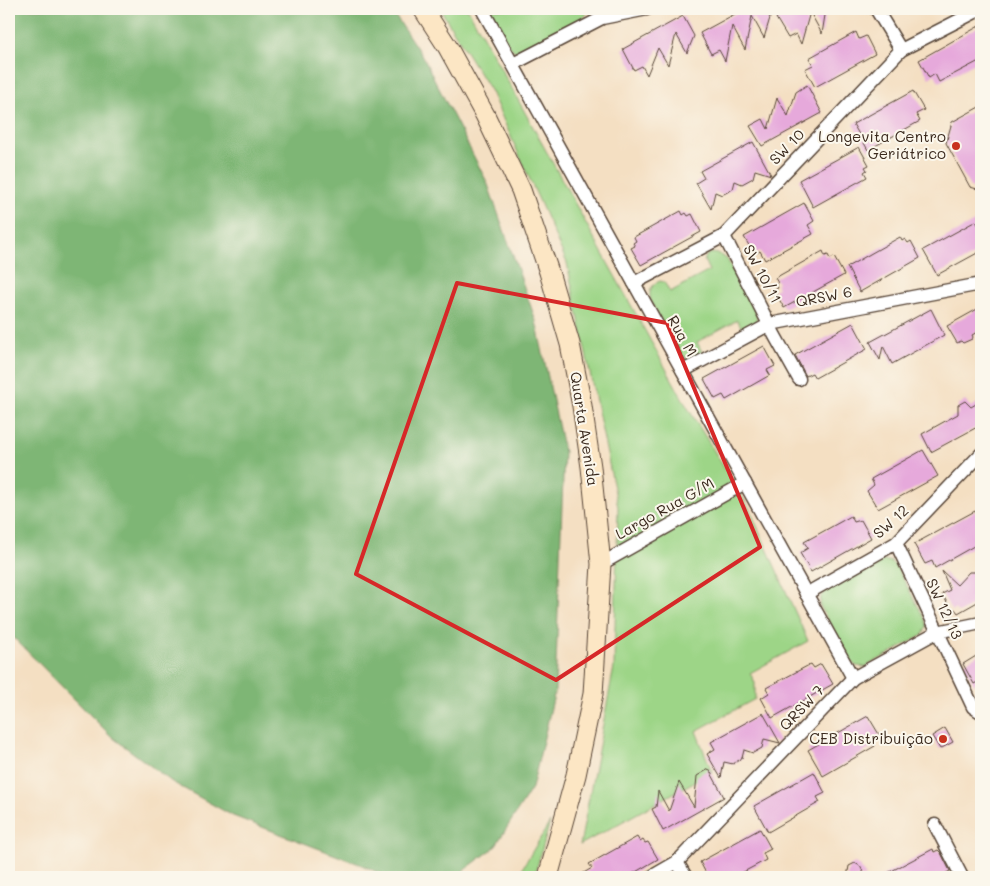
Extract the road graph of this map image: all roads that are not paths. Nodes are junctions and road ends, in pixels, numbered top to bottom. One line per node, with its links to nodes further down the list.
1 (423, 9): 18 (main road, Quarta Avenida)
2 (482, 9): 8 (street, Rua M)
3 (647, 9): 6 (street)
4 (876, 9): 7 (street)
5 (981, 9): 7 (street, SW 10)
6 (600, 13): 8 (street)
7 (901, 50): 9 (street, SW 10)
8 (513, 64): 10 (street, Rua M)
9 (724, 236): 10 (street, SW 10); 12 (street, SW 10/11)
10 (634, 283): 13 (street, Rua M)
11 (981, 284): 12 (street, QRSW 6)
12 (770, 324): 13 (street, QRSW 6); 14 (street, SW 10/11)
13 (683, 371): 16 (street, Rua M)
14 (799, 378)
15 (981, 454): 17 (street, SW 12)
16 (745, 483): 18 (street, Largo Rua G/M); 19 (street, Rua M)
17 (896, 542): 19 (street, SW 12); 21 (street, SW 12/13)
18 (601, 564): 26 (main road, Quarta Avenida)
19 (806, 594): 22 (street, Rua M)
20 (981, 623): 21 (street, QRSW 7)
21 (937, 632): 22 (street, QRSW 7); 23 (street, SW 12/13)
22 (853, 678): 25 (street, QRSW 7)
23 (981, 710)
24 (935, 825): 29 (street)
25 (677, 862): 27 (street, QRSW 7); 28 (street)
26 (548, 877)
27 (651, 877)
28 (686, 877)
29 (962, 877)

